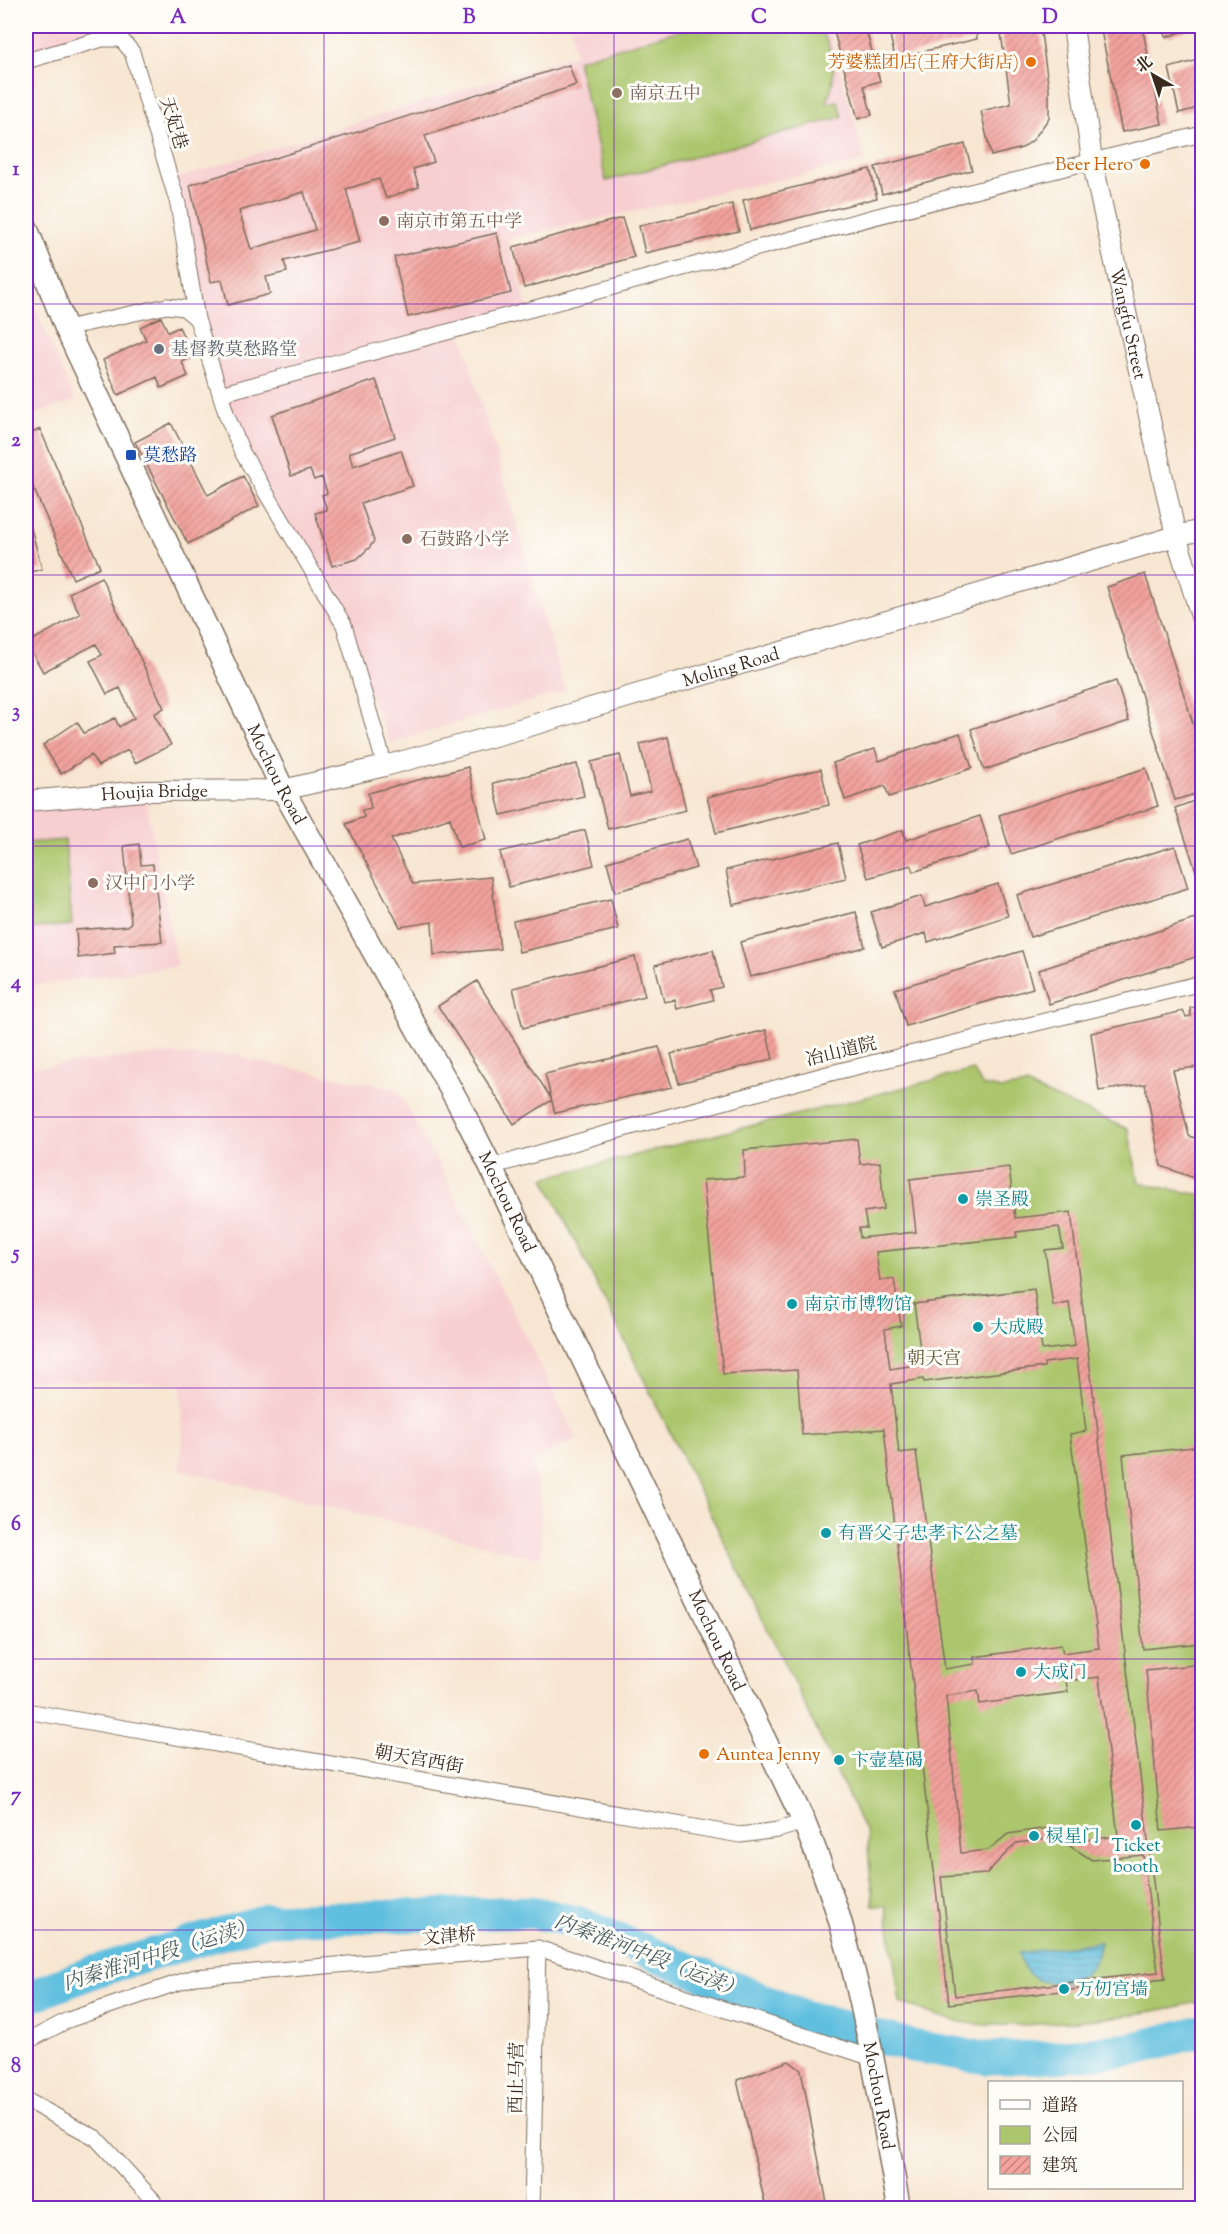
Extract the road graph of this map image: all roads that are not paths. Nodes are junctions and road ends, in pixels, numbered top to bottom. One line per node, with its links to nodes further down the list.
1 (1073, 26): 4 (street, Wangfu Street)
2 (26, 61): 6 (street, 天妃巷)
3 (1203, 134): 4 (street)
4 (1092, 160): 8 (street); 10 (street, Wangfu Street)
5 (26, 227): 7 (main road, Mochou Road)
6 (197, 319): 7 (street); 8 (street, 天妃巷)
7 (66, 328): 13 (main road, Mochou Road)
8 (220, 394): 12 (street, 天妃巷)
9 (1203, 530): 10 (street, Moling Road)
10 (1176, 536): 11 (street, Wangfu Street); 12 (street, Moling Road)
11 (1203, 619)
12 (386, 766): 13 (street, Moling Road)
13 (283, 790): 14 (street, Houjia Bridge); 16 (main road, Mochou Road)
14 (26, 801)
15 (1203, 983): 16 (street, 冶山道院)
16 (491, 1167): 18 (main road, Mochou Road)
17 (26, 1711): 18 (street, 朝天宫西街)
18 (804, 1822): 21 (main road, Mochou Road)
19 (538, 1948): 20 (street, 文津桥); 21 (street, 文津桥); 24 (street, 西止马营)
20 (26, 2042)
21 (872, 2058): 25 (main road, Mochou Road)
22 (26, 2100): 23 (street)
23 (156, 2208)
24 (532, 2208)
25 (899, 2208)

